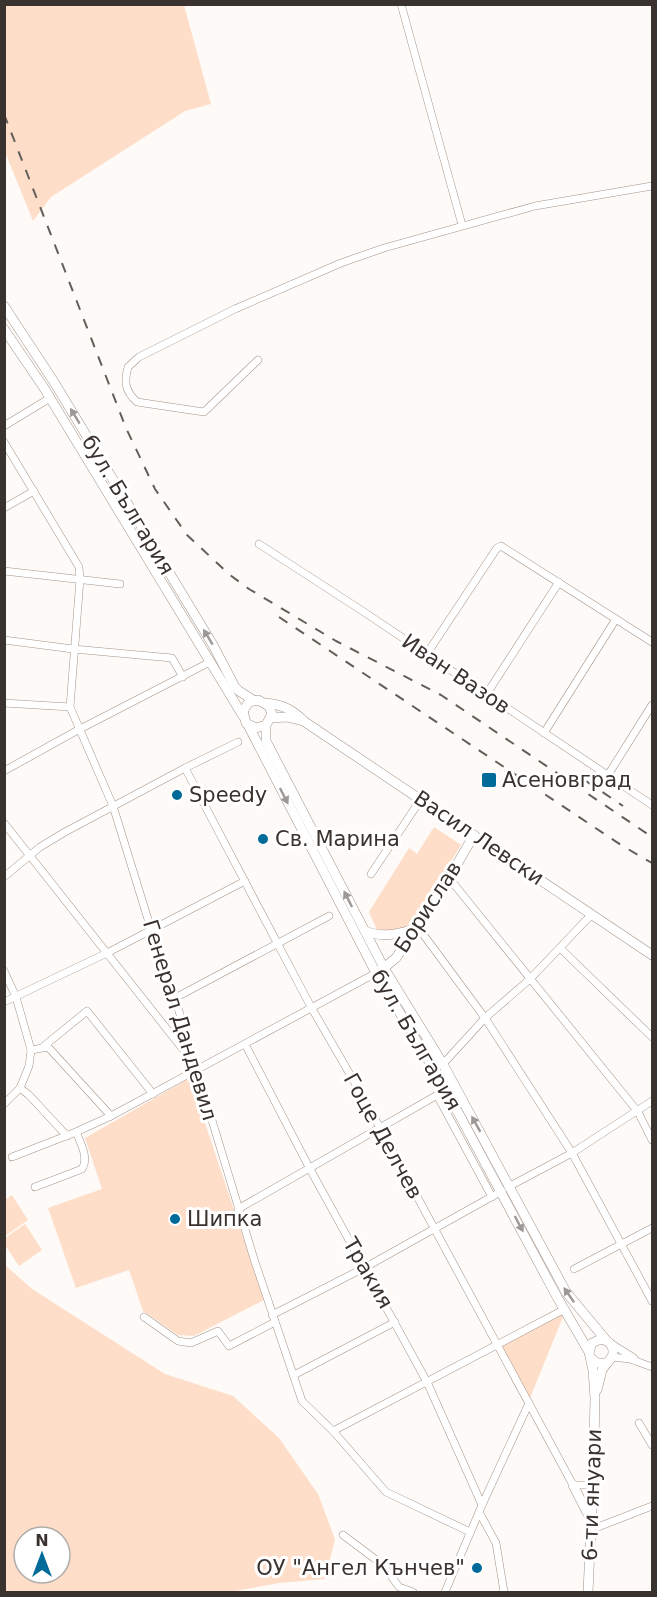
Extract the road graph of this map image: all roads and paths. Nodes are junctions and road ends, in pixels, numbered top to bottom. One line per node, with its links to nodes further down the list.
1 (401, 4): 3 (street)
2 (652, 186): 3 (street)
3 (462, 225): 6 (street)
4 (4, 306): 25 (main road, бул. България, one-way to 4)
5 (4, 328): 7 (main road, бул. България)
6 (258, 360)
7 (50, 398): 8 (street); 22 (main road, бул. България)
8 (4, 426)
9 (4, 442): 10 (street, Генерал Дандевил)
10 (34, 491): 11 (street); 14 (street, Генерал Дандевил)
11 (4, 508)
12 (259, 544): 21 (street, Иван Вазов)
13 (4, 571): 14 (street)
14 (80, 579): 16 (street); 20 (street, Генерал Дандевил)
15 (559, 582): 17 (street); 21 (street); 24 (street)
16 (120, 584)
17 (616, 619): 19 (street); 35 (street)
18 (4, 640): 20 (street)
19 (652, 642)
20 (73, 649): 23 (street); 29 (street, Генерал Дандевил)
21 (426, 655): 24 (street, Иван Вазов)
22 (210, 662): 23 (street); 30 (main road, бул. България)
23 (183, 676): 34 (street)
24 (486, 695): 35 (street, Иван Вазов)
25 (253, 700): 27 (main road); 30 (main road)
26 (4, 703): 29 (street)
27 (266, 703): 31 (main road); 32 (main road, Васил Левски)
28 (652, 705): 39 (street)
29 (70, 707): 34 (street, Генерал Дандевил)
30 (243, 716): 33 (main road)
31 (268, 722): 32 (main road, Васил Левски); 33 (main road); 54 (main road, бул. България, one-way to 31)
32 (305, 722): 40 (main road, Васил Левски)
33 (248, 725): 60 (main road, бул. България, one-way to 60)
34 (78, 730): 38 (street); 42 (street, Генерал Дандевил)
35 (544, 733): 39 (street, Иван Вазов)
36 (238, 742): 37 (street)
37 (184, 768): 42 (street); 49 (street, Гоце Делчев)
38 (4, 771)
39 (608, 775): 41 (street, Иван Вазов)
40 (421, 799): 44 (main road, Васил Левски); 46 (street)
41 (652, 805)
42 (114, 806): 45 (street); 53 (street, Генерал Дандевил)
43 (4, 823): 45 (street)
44 (474, 835): 48 (main road, Борислав); 50 (main road, Васил Левски)
45 (30, 856): 47 (street); 57 (street)
46 (370, 874)
47 (4, 877)
48 (449, 879): 52 (main road, Борислав); 61 (street)
49 (245, 881): 53 (street); 55 (street, Гоце Делчев)
50 (592, 914): 56 (street); 58 (main road, Васил Левски)
51 (329, 916): 55 (street)
52 (416, 928): 54 (main road); 60 (main road, Борислав); 66 (street)
53 (151, 929): 57 (street); 63 (street, Генерал Дандевил)
54 (365, 931): 60 (main road, бул. България)
55 (278, 944): 63 (street); 65 (street, Гоце Делчев)
56 (560, 948): 61 (street); 69 (street)
57 (107, 954): 62 (street); 68 (street)
58 (652, 954)
59 (4, 971): 62 (street)
60 (380, 971): 65 (street); 74 (main road, бул. България); 77 (main road, бул. България)
61 (530, 979): 66 (street); 81 (street)
62 (16, 997): 64 (street); 72 (street)
63 (175, 998): 67 (street, Генерал Дандевил)
64 (4, 1002)
65 (311, 1007): 70 (street); 83 (street, Гоце Делчев)
66 (485, 1018): 74 (street); 87 (street)
67 (183, 1024): 68 (street); 73 (street, Генерал Дандевил)
68 (168, 1029): 73 (street)
69 (652, 1037)
70 (245, 1044): 75 (street); 89 (street, Тракия)
71 (44, 1046): 72 (street); 78 (street); 82 (street)
72 (31, 1050): 76 (street)
73 (193, 1061): 75 (street, Генерал Дандевил)
74 (443, 1064): 91 (main road, бул. България, one-way to 74)
75 (196, 1071): 78 (street); 93 (street, Генерал Дандевил)
76 (20, 1088): 80 (street); 85 (street)
77 (442, 1092): 83 (street); 91 (main road, бул. България); 92 (street)
78 (153, 1094): 82 (street)
79 (652, 1101): 81 (street)
80 (4, 1104)
81 (638, 1112): 86 (street); 87 (street)
82 (111, 1116): 84 (street)
83 (380, 1129): 89 (street); 95 (street, Гоце Делчев)
84 (76, 1132): 85 (street); 90 (street)
85 (67, 1136): 88 (street)
86 (652, 1140)
87 (572, 1153): 91 (street); 96 (street)
88 (12, 1157)
89 (310, 1169): 93 (street); 97 (street, Тракия)
90 (35, 1187)
91 (506, 1189): 92 (street); 100 (main road, бул. България, one-way to 100); 104 (main road, бул. България, one-way to 91)
92 (492, 1197): 95 (street)
93 (238, 1209): 102 (street, Генерал Дандевил)
94 (652, 1228): 96 (street)
95 (435, 1229): 97 (street); 105 (street, Гоце Делчев)
96 (621, 1244): 98 (street); 99 (street)
97 (364, 1268): 102 (street); 103 (street, Тракия)
98 (574, 1269)
99 (652, 1301)
100 (565, 1310): 105 (street); 106 (main road, бул. България)
101 (144, 1317): 102 (street)
102 (274, 1319): 110 (street, Генерал Дандевил)
103 (395, 1322): 110 (street); 111 (street, Тракия)
104 (608, 1341): 106 (main road); 107 (main road); 108 (street)
105 (497, 1345): 111 (street); 113 (street, Гоце Делчев)
106 (590, 1354): 107 (main road); 112 (main road)
107 (610, 1360): 108 (street); 112 (main road)
108 (641, 1362): 109 (street)
109 (652, 1367)
110 (294, 1375): 115 (street, Генерал Дандевил)
111 (427, 1382): 115 (street); 120 (street, Тракия)
112 (595, 1398): 118 (main road, 6-ти януари)
113 (529, 1403): 117 (street, Гоце Делчев); 120 (street)
114 (639, 1423): 116 (street)
115 (333, 1431): 122 (street, Генерал Дандевил)
116 (652, 1445)
117 (573, 1485): 118 (street); 121 (main road)
118 (593, 1485): 121 (main road, 6-ти януари)
119 (652, 1506): 121 (street)
120 (480, 1509): 122 (street); 126 (street, Тракия)
121 (595, 1524): 127 (main road, 6-ти януари)
122 (470, 1532): 125 (street)
123 (344, 1535): 124 (street)
124 (413, 1593)
125 (446, 1593)
126 (504, 1593)
127 (588, 1593)

